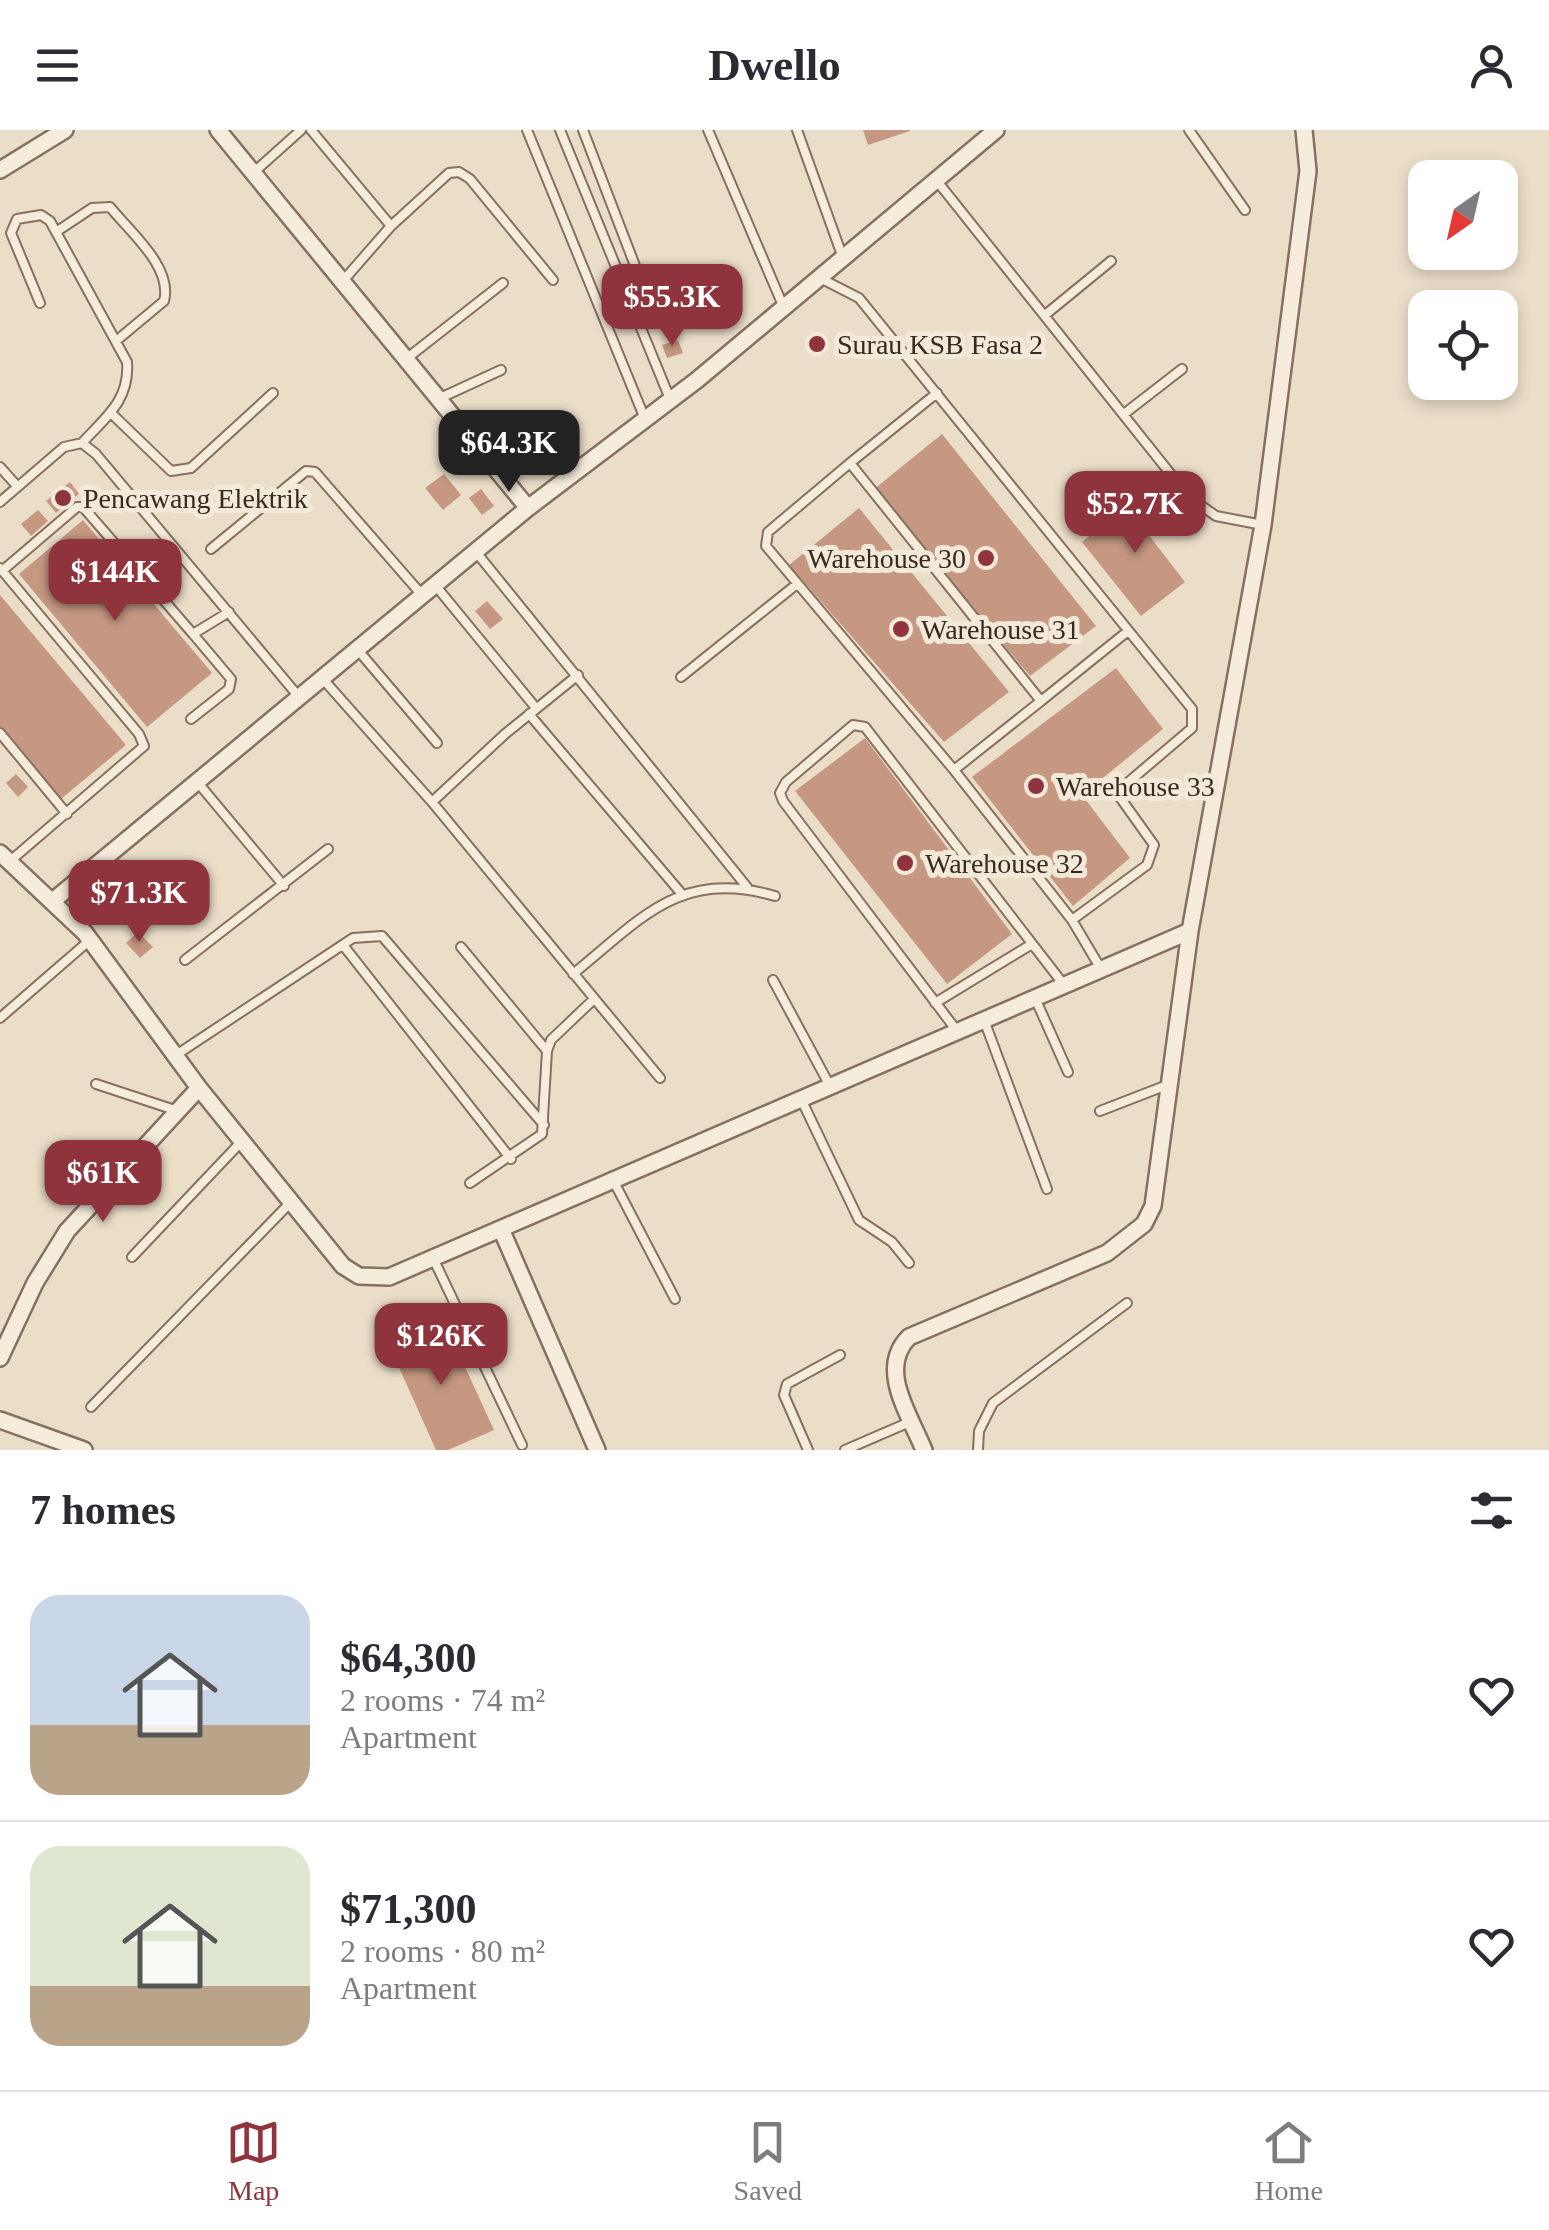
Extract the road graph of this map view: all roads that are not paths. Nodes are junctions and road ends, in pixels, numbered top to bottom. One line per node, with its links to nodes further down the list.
1 (65, 130): 13 (street)
2 (218, 130): 14 (street)
3 (301, 130): 14 (lane)
4 (310, 130): 17 (lane)
5 (527, 130): 39 (lane)
6 (560, 130): 28 (lane)
7 (583, 130): 28 (lane)
8 (708, 130): 26 (lane)
9 (797, 130): 19 (lane)
10 (996, 130): 15 (street)
11 (1189, 130): 16 (lane)
12 (1304, 130): 46 (street)
13 (0, 170)
14 (253, 173): 23 (street)
15 (936, 180): 19 (street); 27 (lane)
16 (1245, 210)
17 (391, 226): 22 (lane); 23 (lane)
18 (56, 232): 25 (lane); 29 (lane); 29 (lane)
19 (844, 258): 21 (street)
20 (1110, 261): 27 (lane)
21 (820, 278): 26 (street); 34 (lane)
22 (554, 280)
23 (342, 282): 30 (street)
24 (504, 283): 30 (lane)
25 (40, 303)
26 (784, 308): 36 (street)
27 (1045, 316): 38 (lane)
28 (641, 327): 36 (lane)
29 (116, 341): 37 (lane)
30 (406, 359): 35 (street)
31 (1182, 369): 38 (lane)
32 (501, 370): 35 (lane)
33 (273, 393): 37 (lane)
34 (937, 393): 41 (lane); 53 (lane)
35 (438, 398): 45 (street)
36 (671, 400): 39 (street)
37 (112, 414): 40 (lane)
38 (1124, 414): 46 (lane)
39 (645, 419): 45 (street)
40 (82, 443): 43 (lane); 52 (lane)
41 (850, 463): 50 (lane); 60 (lane)
42 (0, 467): 43 (lane)
43 (17, 486): 44 (lane)
44 (0, 502)
45 (528, 508): 48 (street)
46 (1263, 525): 77 (street)
47 (210, 548): 51 (lane)
48 (476, 551): 51 (street); 56 (lane)
49 (1, 570): 54 (lane); 68 (lane)
50 (797, 584): 57 (lane); 65 (lane)
51 (428, 590): 55 (street); 61 (lane)
52 (228, 612): 54 (lane); 59 (lane)
53 (1128, 631): 60 (lane); 76 (lane)
54 (193, 634): 62 (lane)
55 (357, 649): 58 (street); 64 (lane)
56 (578, 675): 61 (lane); 72 (lane)
57 (681, 677)
58 (322, 678): 59 (street); 67 (lane)
59 (299, 697): 66 (street)
60 (1041, 701): 65 (lane)
61 (532, 711): 67 (lane); 73 (lane)
62 (191, 719)
63 (0, 734): 68 (lane)
64 (437, 743)
65 (954, 770): 76 (lane)
66 (199, 784): 71 (lane); 75 (street)
67 (432, 802): 84 (lane)
68 (67, 814): 70 (lane)
69 (328, 849): 71 (lane)
70 (4, 858): 75 (street)
71 (284, 886): 82 (lane)
72 (747, 887): 73 (lane); 74 (lane)
73 (681, 892): 84 (lane)
74 (774, 896)
75 (54, 900): 78 (street)
76 (1072, 920): 83 (lane)
77 (1190, 931): 83 (street); 97 (street)
78 (90, 940): 90 (lane); 94 (street)
79 (1032, 944): 86 (lane); 89 (lane); 89 (lane)
80 (342, 945): 94 (lane); 104 (lane); 106 (lane)
81 (460, 946): 93 (lane)
82 (186, 960)
83 (1101, 969): 86 (street)
84 (573, 974): 88 (lane)
85 (773, 980): 99 (lane)
86 (1064, 985): 87 (street)
87 (1035, 998): 91 (street); 95 (lane)
88 (594, 999): 93 (lane); 96 (lane)
89 (935, 1003): 92 (lane)
90 (0, 1018)
91 (984, 1020): 92 (street); 109 (lane)
92 (956, 1032): 99 (street)
93 (547, 1050): 104 (lane)
94 (175, 1056): 100 (street)
95 (1068, 1072)
96 (660, 1078)
97 (1171, 1083): 103 (lane); 121 (street)
98 (96, 1084): 102 (lane)
99 (830, 1086): 101 (street)
100 (200, 1088): 102 (street); 105 (street)
101 (800, 1099): 107 (street); 114 (lane)
102 (178, 1111): 118 (street)
103 (1100, 1111)
104 (544, 1125): 106 (lane)
105 (242, 1141): 110 (street); 112 (lane)
106 (511, 1159): 108 (lane)
107 (613, 1180): 111 (street); 115 (lane)
108 (470, 1183)
109 (1047, 1188)
110 (291, 1202): 113 (street); 119 (lane)
111 (501, 1229): 113 (street); 124 (street)
112 (132, 1257)
113 (433, 1258): 122 (lane)
114 (909, 1263)
115 (675, 1300)
116 (1127, 1303): 128 (lane)
117 (840, 1354): 125 (lane)
118 (0, 1358)
119 (91, 1407)
120 (0, 1420): 123 (street)
121 (912, 1421): 126 (lane); 127 (street)
122 (522, 1445)
123 (84, 1450)
124 (596, 1450)
125 (808, 1450)
126 (844, 1450)
127 (924, 1450)
128 (978, 1450)

